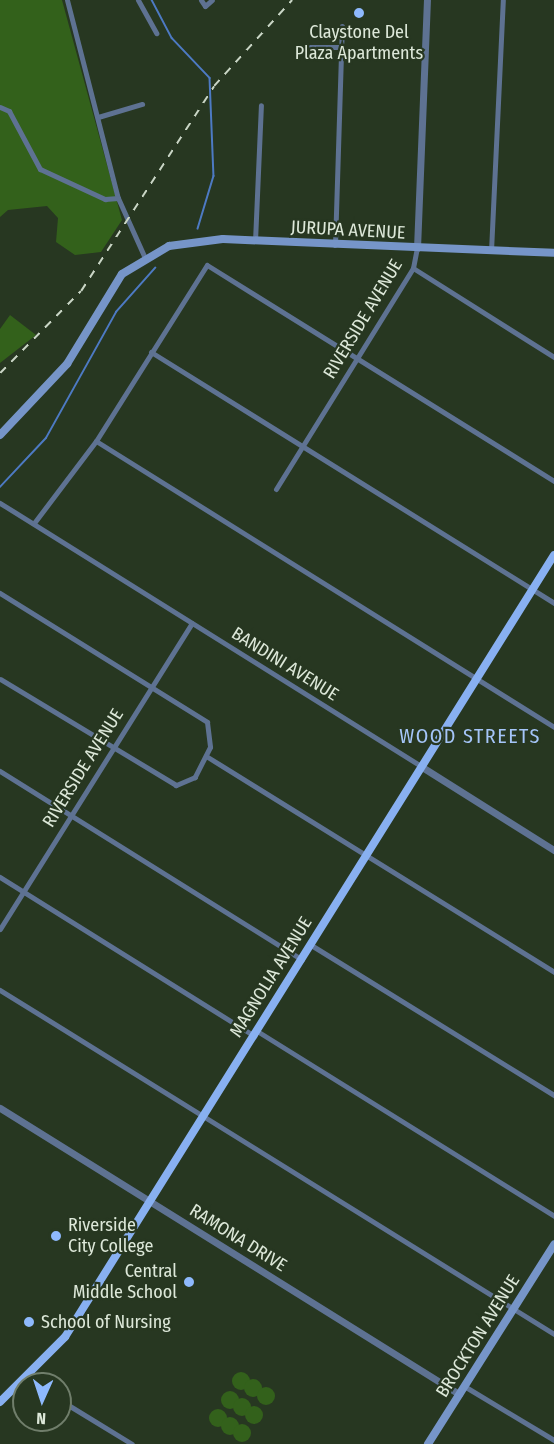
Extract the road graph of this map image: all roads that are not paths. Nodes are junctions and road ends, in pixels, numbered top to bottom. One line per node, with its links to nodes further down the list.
1 (67, 0): 14 (street)
2 (138, 0): 8 (street)
3 (201, 0): 4 (street)
4 (212, 0)
5 (503, 0): 19 (street)
6 (429, 1): 18 (street, RIVERSIDE AVENUE)
7 (342, 26): 10 (street)
8 (156, 33)
9 (310, 46): 10 (street)
10 (338, 47): 17 (street)
11 (142, 104): 14 (street)
12 (261, 105): 16 (street)
13 (0, 106): 15 (street)
14 (98, 117): 15 (street)
15 (118, 198): 21 (street)
16 (255, 241): 17 (main road, JURUPA AVENUE); 21 (main road, JURUPA AVENUE)
17 (335, 244): 18 (main road, JURUPA AVENUE)
18 (417, 248): 19 (main road, JURUPA AVENUE); 22 (street, RIVERSIDE AVENUE)
19 (490, 251): 20 (main road, JURUPA AVENUE)
20 (554, 253)
21 (145, 258): 26 (main road, JURUPA AVENUE)
22 (413, 268): 24 (street, RIVERSIDE AVENUE); 25 (street)
23 (151, 352): 24 (street); 27 (street); 28 (street)
24 (357, 357): 28 (street, RIVERSIDE AVENUE); 29 (street)
25 (554, 357)
26 (0, 435)
27 (96, 441): 32 (street); 39 (street)
28 (302, 446): 30 (street, RIVERSIDE AVENUE); 34 (street)
29 (554, 481)
30 (276, 489)
31 (0, 503): 32 (street, BANDINI AVENUE)
32 (34, 523): 37 (street, BANDINI AVENUE)
33 (554, 555): 34 (main road, MAGNOLIA AVENUE)
34 (533, 590): 36 (street); 39 (main road, MAGNOLIA AVENUE)
35 (0, 593): 40 (street)
36 (554, 603)
37 (192, 623): 40 (street, RIVERSIDE AVENUE); 44 (street, BANDINI AVENUE)
38 (0, 678): 42 (street)
39 (477, 679): 41 (street); 44 (main road, MAGNOLIA AVENUE)
40 (151, 687): 42 (street, RIVERSIDE AVENUE); 43 (street)
41 (554, 727)
42 (113, 749): 43 (street); 46 (street, RIVERSIDE AVENUE)
43 (206, 756): 48 (street)
44 (422, 767): 47 (street, BANDINI AVENUE); 48 (main road, MAGNOLIA AVENUE)
45 (0, 771): 46 (street)
46 (71, 814): 50 (street, RIVERSIDE AVENUE); 53 (street)
47 (554, 850)
48 (367, 855): 52 (main road, MAGNOLIA AVENUE); 54 (street)
49 (0, 877): 50 (street)
50 (23, 892): 51 (street, RIVERSIDE AVENUE); 56 (street)
51 (0, 929)
52 (311, 945): 53 (main road, MAGNOLIA AVENUE); 57 (street)
53 (302, 960): 56 (main road, MAGNOLIA AVENUE)
54 (554, 972)
55 (0, 990): 59 (street)
56 (255, 1033): 59 (main road, MAGNOLIA AVENUE); 61 (street)
57 (554, 1095)
58 (0, 1108): 60 (street, RAMONA DRIVE)
59 (203, 1118): 60 (main road, MAGNOLIA AVENUE); 63 (street)
60 (151, 1201): 65 (main road, MAGNOLIA AVENUE); 68 (street, RAMONA DRIVE)
61 (554, 1216)
62 (554, 1245): 63 (main road, BROCKTON AVENUE)
63 (513, 1309): 64 (street); 66 (main road, BROCKTON AVENUE)
64 (554, 1334)
65 (31, 1372)
66 (464, 1386): 68 (main road, BROCKTON AVENUE); 71 (street)
67 (12, 1390): 69 (main road, MAGNOLIA AVENUE)
68 (459, 1394): 73 (main road, BROCKTON AVENUE)
69 (0, 1402)
70 (72, 1407): 72 (street)
71 (554, 1440)
72 (132, 1444)
73 (428, 1444)

